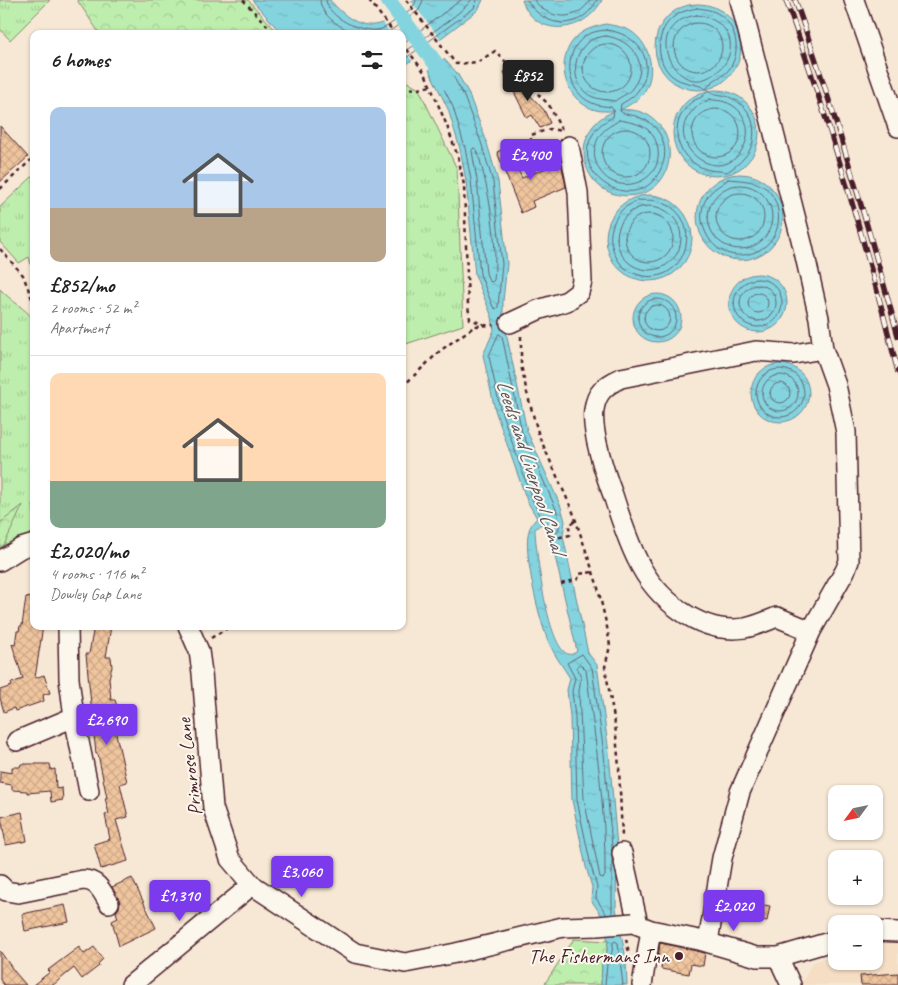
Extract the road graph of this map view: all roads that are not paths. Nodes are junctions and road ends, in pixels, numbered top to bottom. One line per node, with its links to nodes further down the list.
1 (740, 0): 6 (street)
2 (854, 0): 3 (street)
3 (898, 127)
4 (565, 138): 5 (street)
5 (510, 323)
6 (823, 350): 11 (street); 11 (street)
7 (30, 545): 8 (street)
8 (0, 561)
9 (68, 630): 12 (street)
10 (190, 630): 17 (street, Primrose Lane)
11 (811, 631): 22 (street)
12 (74, 718): 13 (street); 14 (street)
13 (17, 741)
14 (89, 791)
15 (622, 853): 19 (street)
16 (0, 885): 18 (street)
17 (252, 885): 19 (street, Primrose Lane, bridge); 25 (street)
18 (109, 903)
19 (641, 926): 22 (street, Primrose Lane); 26 (street)
20 (883, 931): 21 (street)
21 (898, 932)
22 (708, 942): 24 (street, Primrose Lane)
23 (828, 942): 24 (street)
24 (778, 958): 27 (street)
25 (131, 985)
26 (642, 985)
27 (791, 985)

